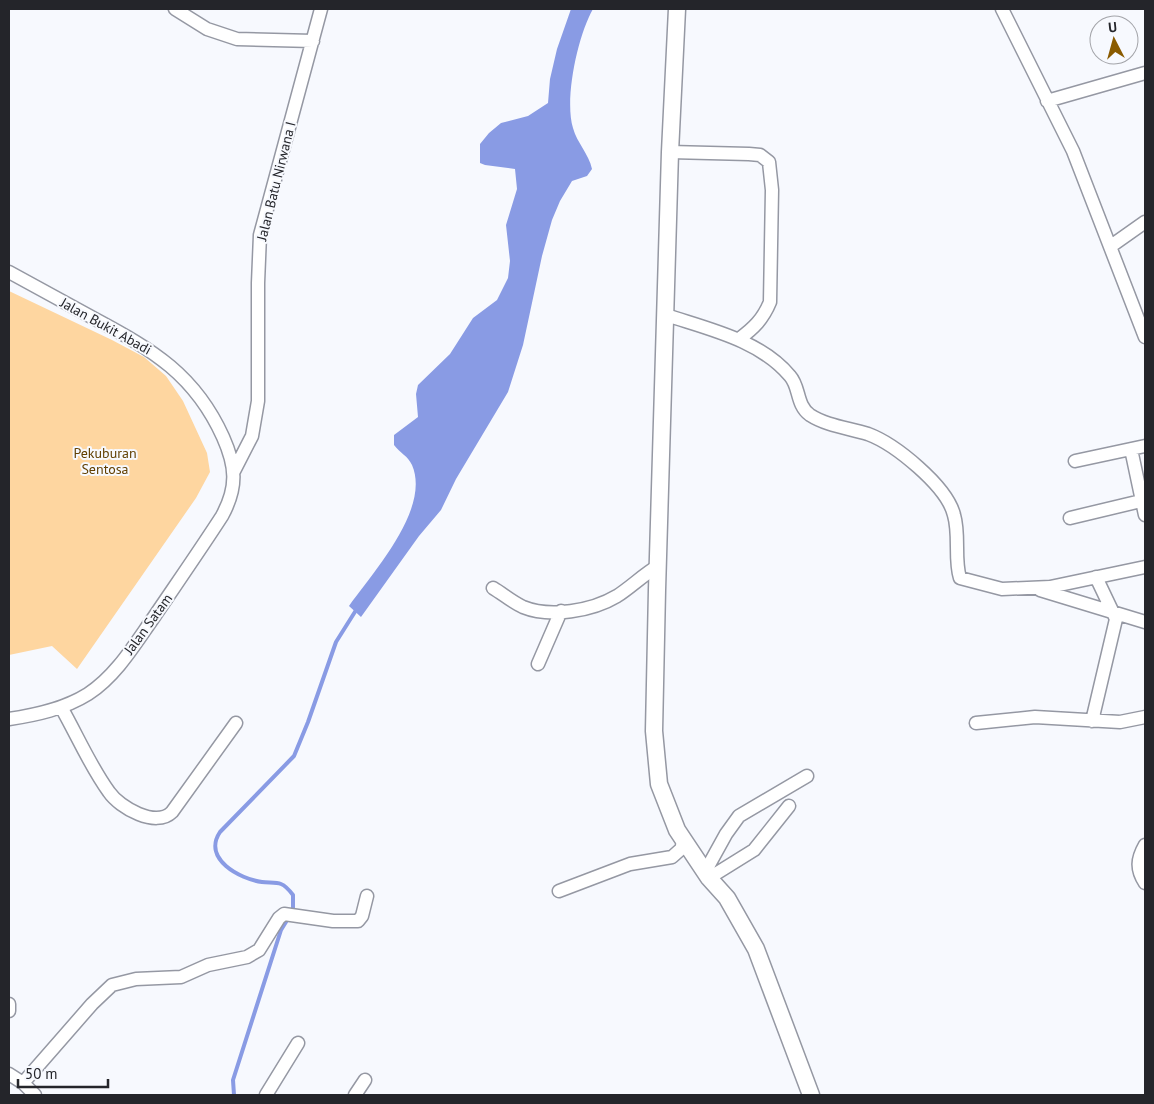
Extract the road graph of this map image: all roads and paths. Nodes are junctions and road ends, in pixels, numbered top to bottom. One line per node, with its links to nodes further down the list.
1 (175, 9): 5 (street)
2 (321, 9): 5 (street, Jalan Batu Nirwana I)
3 (677, 9): 8 (street)
4 (1002, 9): 7 (street)
5 (313, 41): 18 (street, Jalan Batu Nirwana I)
6 (1145, 73): 7 (street)
7 (1047, 101): 10 (street)
8 (670, 152): 12 (street); 14 (street)
9 (1145, 222): 10 (street)
10 (1111, 246): 13 (street)
11 (9, 272): 18 (street, Jalan Bukit Abadi)
12 (666, 315): 14 (street); 22 (street)
13 (1145, 337)
14 (739, 339): 26 (street)
15 (1145, 446): 16 (street)
16 (1131, 449): 17 (street); 19 (street)
17 (1075, 461)
18 (234, 472): 31 (street, Jalan Satam)
19 (1143, 500): 20 (street); 21 (street)
20 (1145, 515)
21 (1070, 518)
22 (658, 566): 27 (street); 39 (street)
23 (1145, 566): 24 (street)
24 (1096, 577): 26 (street); 28 (street)
25 (493, 588): 27 (street)
26 (1033, 588): 28 (street)
27 (561, 611): 30 (street)
28 (1113, 611): 29 (street); 34 (street)
29 (1145, 622)
30 (538, 664)
31 (61, 707): 33 (street, Jalan Satam); 35 (street)
32 (1145, 717): 34 (street)
33 (9, 719)
34 (1092, 721): 36 (street)
35 (236, 723)
36 (976, 723)
37 (806, 776): 41 (street)
38 (788, 806): 41 (street)
39 (684, 840): 41 (street); 43 (street)
40 (1145, 845): 42 (street)
41 (707, 875): 54 (street)
42 (1145, 883)
43 (559, 891)
44 (367, 896): 50 (street)
45 (9, 1004): 46 (street)
46 (9, 1011)
47 (298, 1043): 52 (street)
48 (9, 1074): 50 (street)
49 (365, 1080): 53 (street)
50 (23, 1082): 51 (street)
51 (35, 1095)
52 (266, 1095)
53 (355, 1095)
54 (811, 1095)

